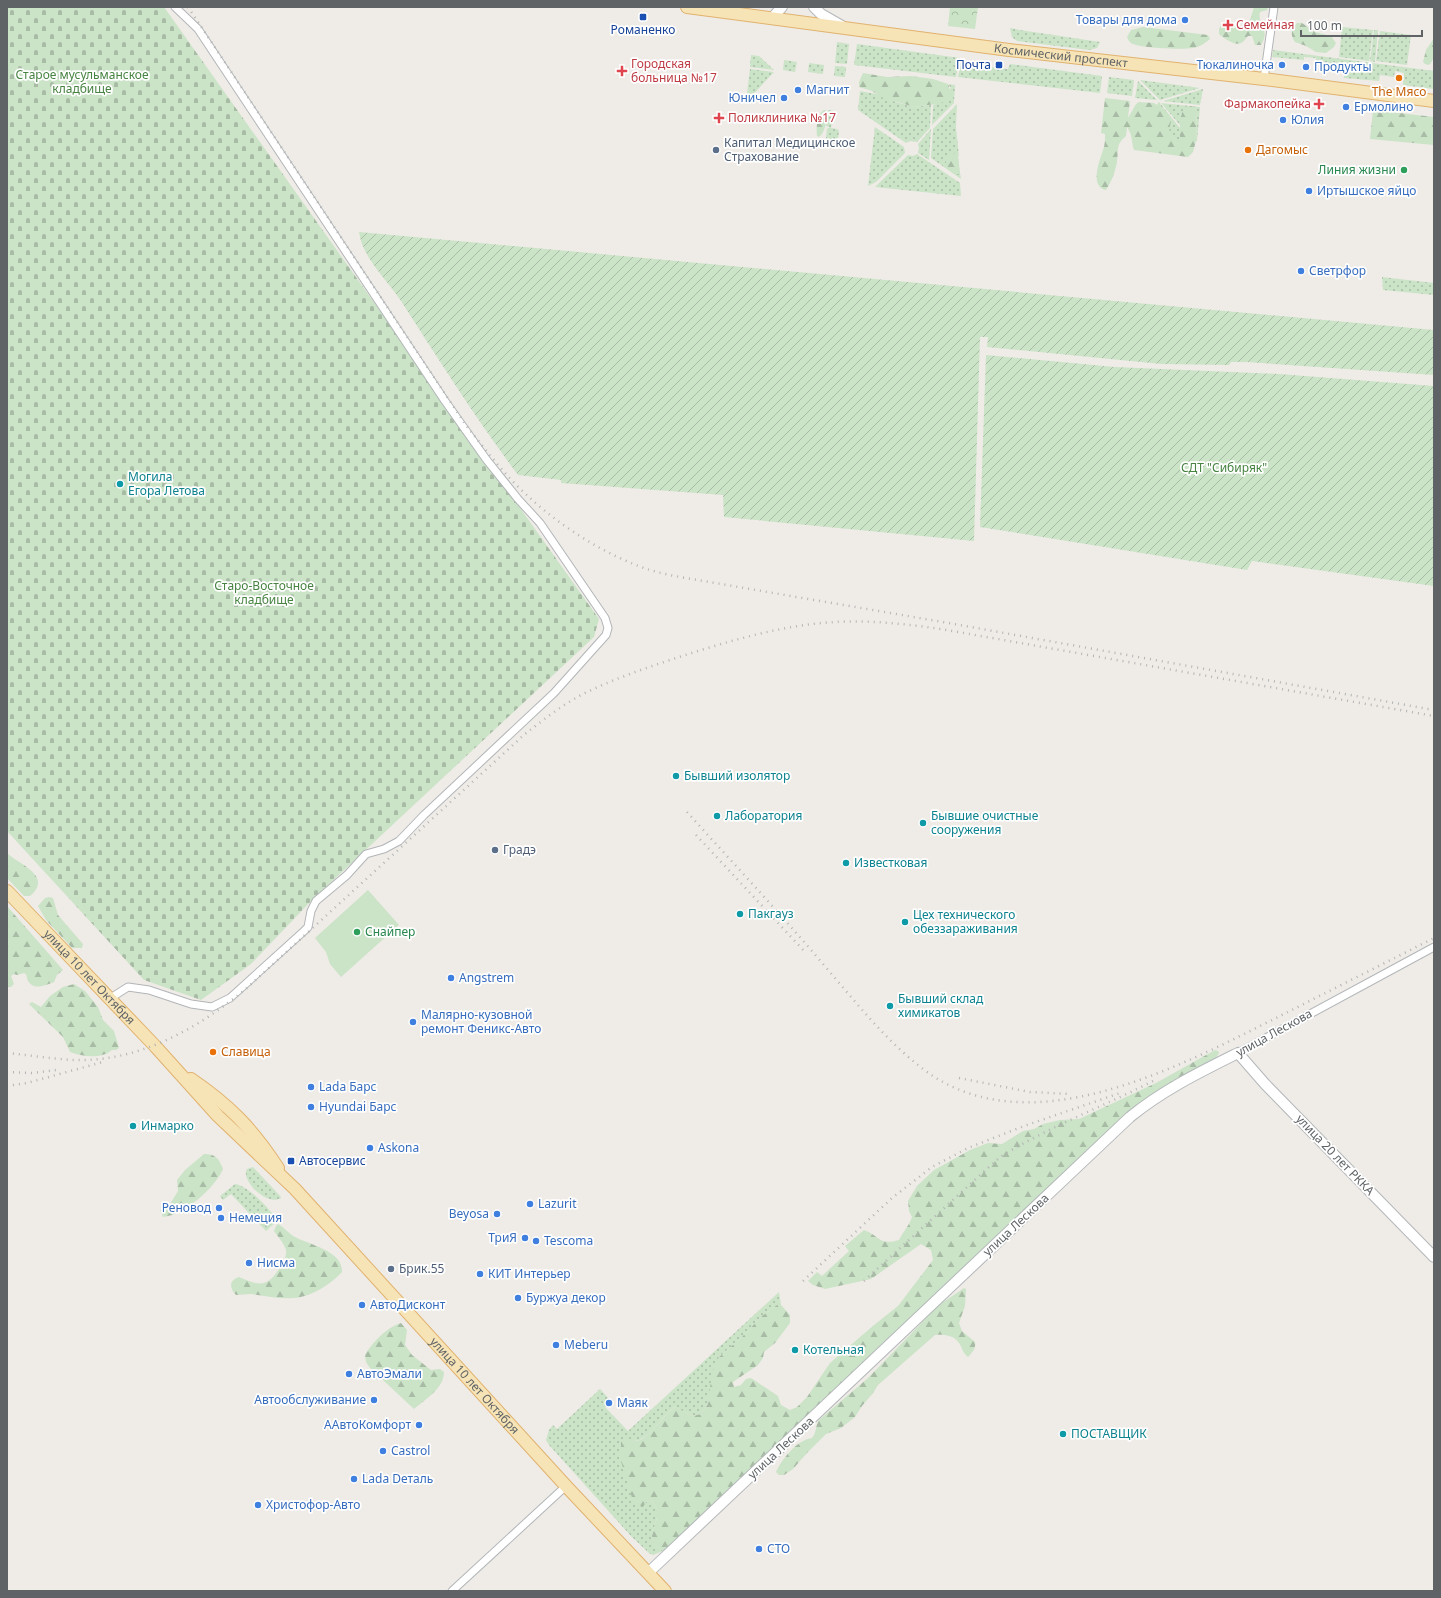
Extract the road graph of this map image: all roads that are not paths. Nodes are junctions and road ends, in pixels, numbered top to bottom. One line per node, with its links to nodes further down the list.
1 (175, 7): 13 (street)
2 (687, 7): 6 (main road, Космический проспект)
3 (782, 7): 7 (main road)
4 (814, 7): 8 (main road)
5 (1274, 7): 9 (street)
6 (712, 8): 7 (main road, Космический проспект)
7 (772, 18): 8 (main road, Космический проспект)
8 (848, 28): 9 (main road, Космический проспект)
9 (1264, 79): 10 (main road, Космический проспект)
10 (1434, 101)
11 (7, 891): 13 (main road, улица 10 лет Октября)
12 (1434, 947): 14 (street, улица Лескова)
13 (109, 999): 16 (main road, улица 10 лет Октября)
14 (1238, 1053): 15 (main road, улица 20 лет РККА); 17 (main road, улица Лескова)
15 (1434, 1256)
16 (566, 1486): 17 (main road, улица 10 лет Октября); 18 (street)
17 (648, 1573): 19 (main road, улица 10 лет Октября)
18 (452, 1591)
19 (665, 1591)

